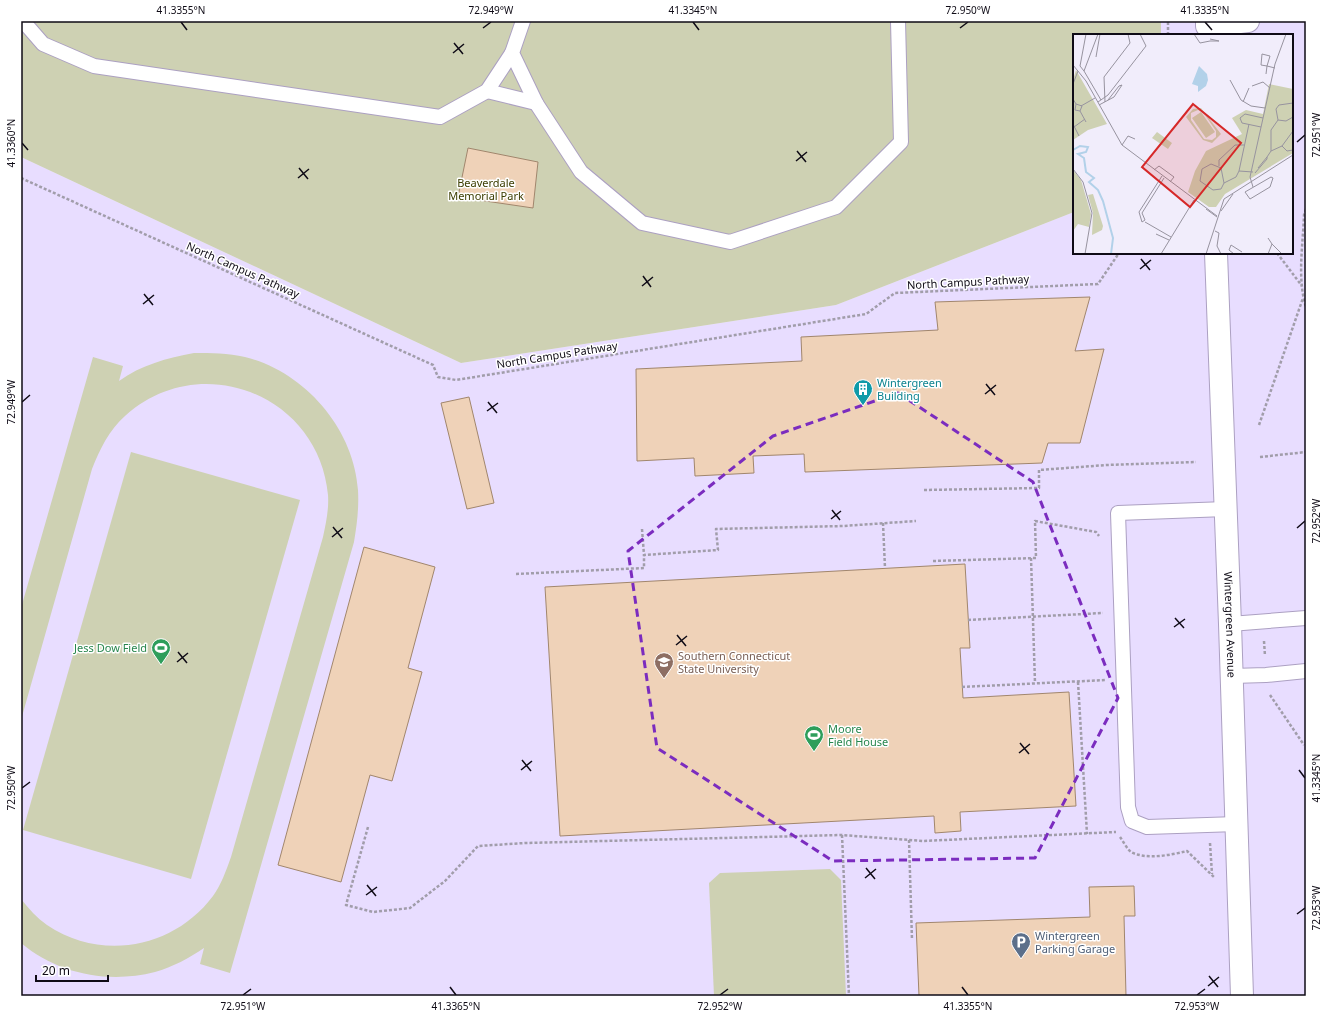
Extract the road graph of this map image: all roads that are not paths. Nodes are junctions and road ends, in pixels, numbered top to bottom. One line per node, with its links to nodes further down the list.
1 (23, 21): 7 (lane)
2 (523, 21): 6 (lane)
3 (898, 21): 8 (lane)
4 (1248, 21): 5 (street)
5 (1207, 27)
6 (512, 53): 7 (lane); 8 (lane)
7 (487, 91): 8 (lane)
8 (536, 103)
9 (1216, 254): 10 (street, Wintergreen Avenue)
10 (1226, 509): 12 (street, Wintergreen Avenue); 15 (lane)
11 (1306, 618): 12 (lane)
12 (1230, 624): 14 (street, Wintergreen Avenue)
13 (1306, 671): 14 (lane)
14 (1232, 676): 15 (street, Wintergreen Avenue)
15 (1237, 824): 16 (street, Wintergreen Avenue)
16 (1242, 996)

